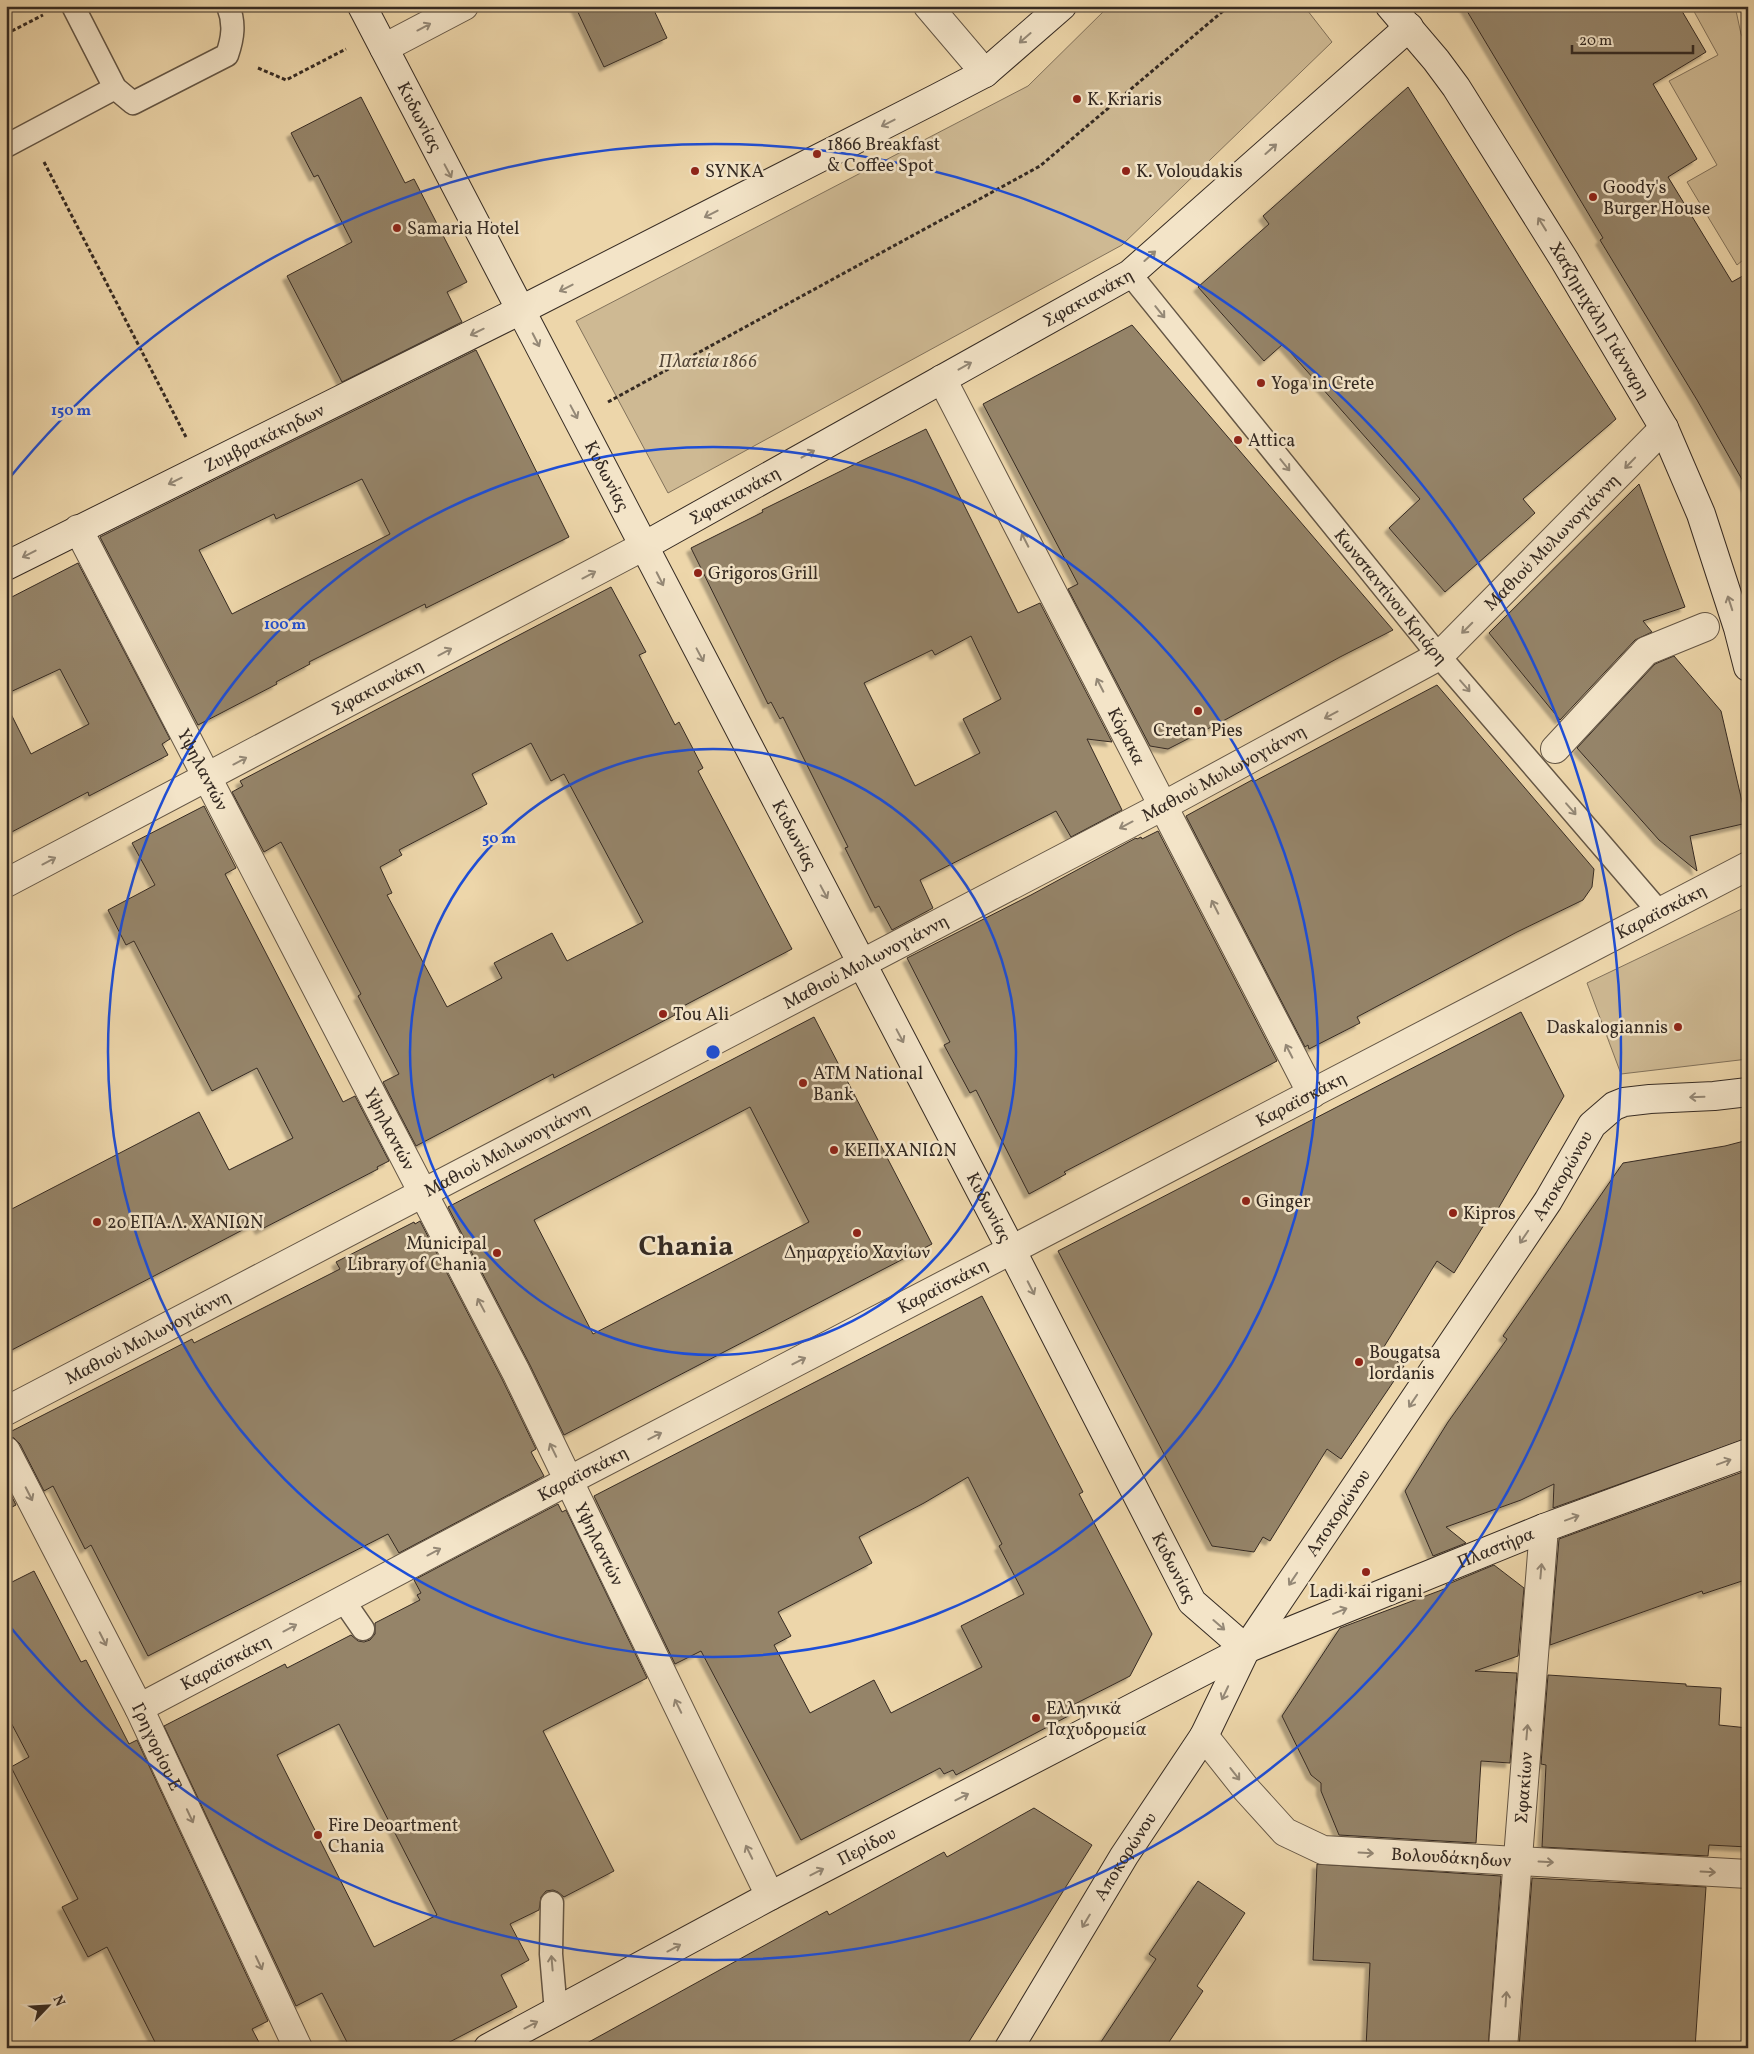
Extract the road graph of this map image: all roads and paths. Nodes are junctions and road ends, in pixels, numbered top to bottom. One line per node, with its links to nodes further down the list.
1 (73, 6): 15 (lane)
2 (228, 6): 13 (lane)
3 (362, 6): 12 (street, Κυδωνίας)
4 (464, 6): 12 (street, one-way to 4)
5 (928, 6): 14 (street)
6 (1062, 6): 14 (street, Ζυμβρακάκηδων, one-way to 14)
7 (1229, 6): 21 (path)
8 (1390, 6): 10 (street, Χατζημιχάλη Γιάνναρη)
9 (46, 14): 11 (path)
10 (1408, 27): 18 (street, Σφακιανάκη, one-way to 10); 22 (street, Χατζημιχάλη Γιάνναρη, one-way to 10)
11 (6, 34)
12 (380, 41): 13 (path); 19 (street, Κυδωνίας, one-way to 19)
13 (227, 55): 15 (lane)
14 (984, 73): 19 (street, Ζυμβρακάκηδων, one-way to 19)
15 (115, 88): 16 (lane)
16 (30, 134): 17 (lane); 23 (path)
17 (6, 146)
18 (1130, 274): 20 (street, Σφακιανάκη, one-way to 18); 28 (lane, Κωνσταντίνου Κριάρη, one-way to 28)
19 (521, 310): 21 (street, Κυδωνίας, one-way to 21); 23 (street, Ζυμβρακάκηδων, one-way to 23)
20 (942, 379): 25 (street, Σφακιανάκη, one-way to 20); 32 (street, Κόρακα, one-way to 20)
21 (577, 418): 25 (street, Κυδωνίας)
22 (1664, 428): 28 (street, Μαθιού Μυλωνογιάννη, one-way to 28); 29 (street, Χατζημιχάλη Γιάνναρη, one-way to 22)
23 (202, 468): 24 (street, Ζυμβρακάκηδων, one-way to 24)
24 (78, 529): 26 (street, Ζυμβρακάκηδων, one-way to 26); 31 (street, Υψηλαντών)
25 (644, 546): 31 (street, Σφακιανάκη, one-way to 25); 36 (street, Κυδωνίας, one-way to 36)
26 (6, 566)
27 (1705, 627): 30 (street)
28 (1440, 656): 32 (street, Μαθιού Μυλωνογιάννη, one-way to 32); 35 (lane, Κωνσταντίνου Κριάρη, one-way to 35)
29 (1748, 667)
30 (1555, 750)
31 (207, 778): 34 (street, Σφακιανάκη, one-way to 31); 39 (street, Υψηλαντών)
32 (1163, 806): 36 (street, Μαθιού Μυλωνογιάννη, one-way to 36); 38 (street, Κόρακα, one-way to 32)
33 (1748, 866): 35 (street, Καραϊσκάκη)
34 (6, 883)
35 (1660, 913): 38 (street, Καραϊσκάκη)
36 (862, 964): 39 (street, Μαθιού Μυλωνογιάννη); 40 (street, Κυδωνίας, one-way to 40)
37 (1748, 1092): 48 (street, Αποκορώνου, one-way to 48)
38 (1312, 1094): 40 (street, Καραϊσκάκη)
39 (422, 1193): 41 (street, Μαθιού Μυλωνογιάννη); 44 (street, Υψηλαντών, one-way to 39)
40 (1012, 1251): 44 (street, Καραϊσκάκη, one-way to 40); 48 (street, Κυδωνίας, one-way to 48)
41 (6, 1411)
42 (6, 1451): 49 (street, Γρηγορίου Ε, one-way to 49)
43 (1748, 1453): 45 (street, Πλαστήρα, one-way to 43)
44 (568, 1481): 46 (street, Καραϊσκάκη, one-way to 44); 53 (street, Υψηλαντών, one-way to 44)
45 (1544, 1528): 48 (street, Πλαστήρα, one-way to 45); 51 (street, Σφακίων, one-way to 45)
46 (343, 1600): 47 (lane); 49 (street, Καραϊσκάκη, one-way to 46)
47 (363, 1630)
48 (1246, 1649): 50 (street, Αποκορώνου, one-way to 50); 53 (street, Περίδου, one-way to 48)
49 (139, 1708): 56 (street, Γρηγορίου Ε, one-way to 56)
50 (1204, 1736): 51 (street, Βολουδάκηδων, one-way to 51); 58 (street, Αποκορώνου, one-way to 58)
51 (1517, 1861): 52 (street, Βολουδάκηδων, one-way to 52); 59 (street, Σφακίων, one-way to 51)
52 (1748, 1874)
53 (770, 1896): 55 (street, Περίδου, one-way to 53)
54 (552, 1903): 55 (lane, one-way to 54)
55 (556, 2012): 57 (street, Περίδου, one-way to 55)
56 (298, 2048)
57 (488, 2048)
58 (1010, 2048)
59 (1503, 2048)

